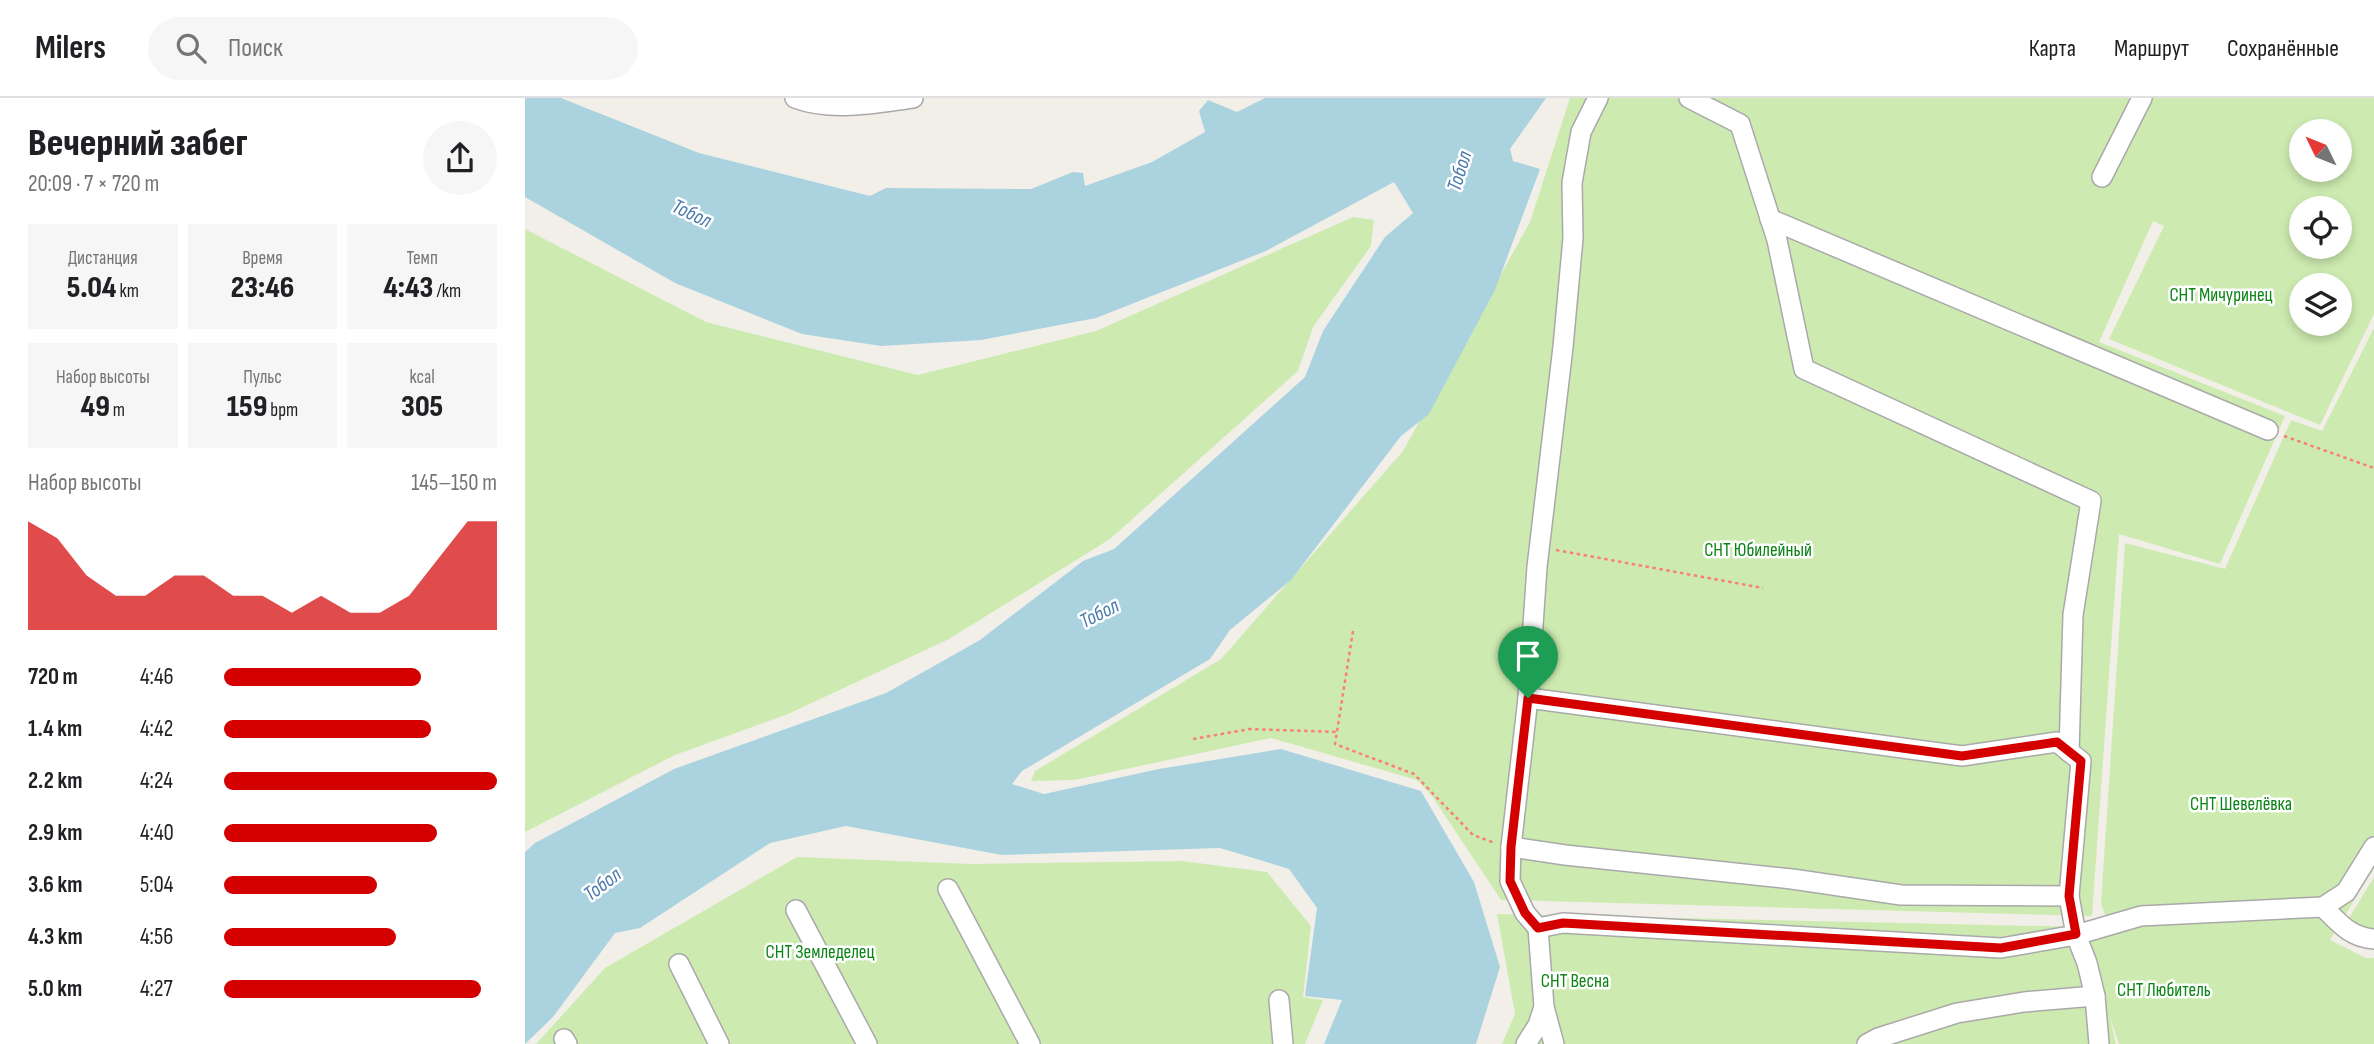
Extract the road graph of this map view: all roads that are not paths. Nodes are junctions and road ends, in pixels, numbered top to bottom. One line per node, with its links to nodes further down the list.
1 (913, 98): 5 (street)
2 (1598, 98): 9 (street)
3 (1689, 98): 7 (street)
4 (2142, 98): 6 (street)
5 (807, 100)
6 (2102, 177)
7 (1770, 219): 8 (street); 10 (street)
8 (2268, 430)
9 (1528, 698): 10 (street); 12 (street)
10 (2069, 752): 14 (street)
11 (2374, 847): 15 (street)
12 (1511, 848): 14 (street); 17 (street)
13 (948, 889): 26 (street)
14 (2069, 896): 18 (street)
15 (2323, 907): 18 (street); 19 (street)
16 (796, 910): 25 (street)
17 (1538, 928): 18 (street); 23 (street)
18 (2076, 934): 21 (street)
19 (2374, 939)
20 (679, 964): 24 (street)
21 (2095, 996): 30 (street); 31 (street)
22 (1279, 1000): 27 (street)
23 (1544, 1007): 28 (street); 29 (street)
24 (719, 1044)
25 (867, 1044)
26 (1030, 1044)
27 (1283, 1044)
28 (1526, 1044)
29 (1554, 1044)
30 (1867, 1044)
31 (2099, 1044)

